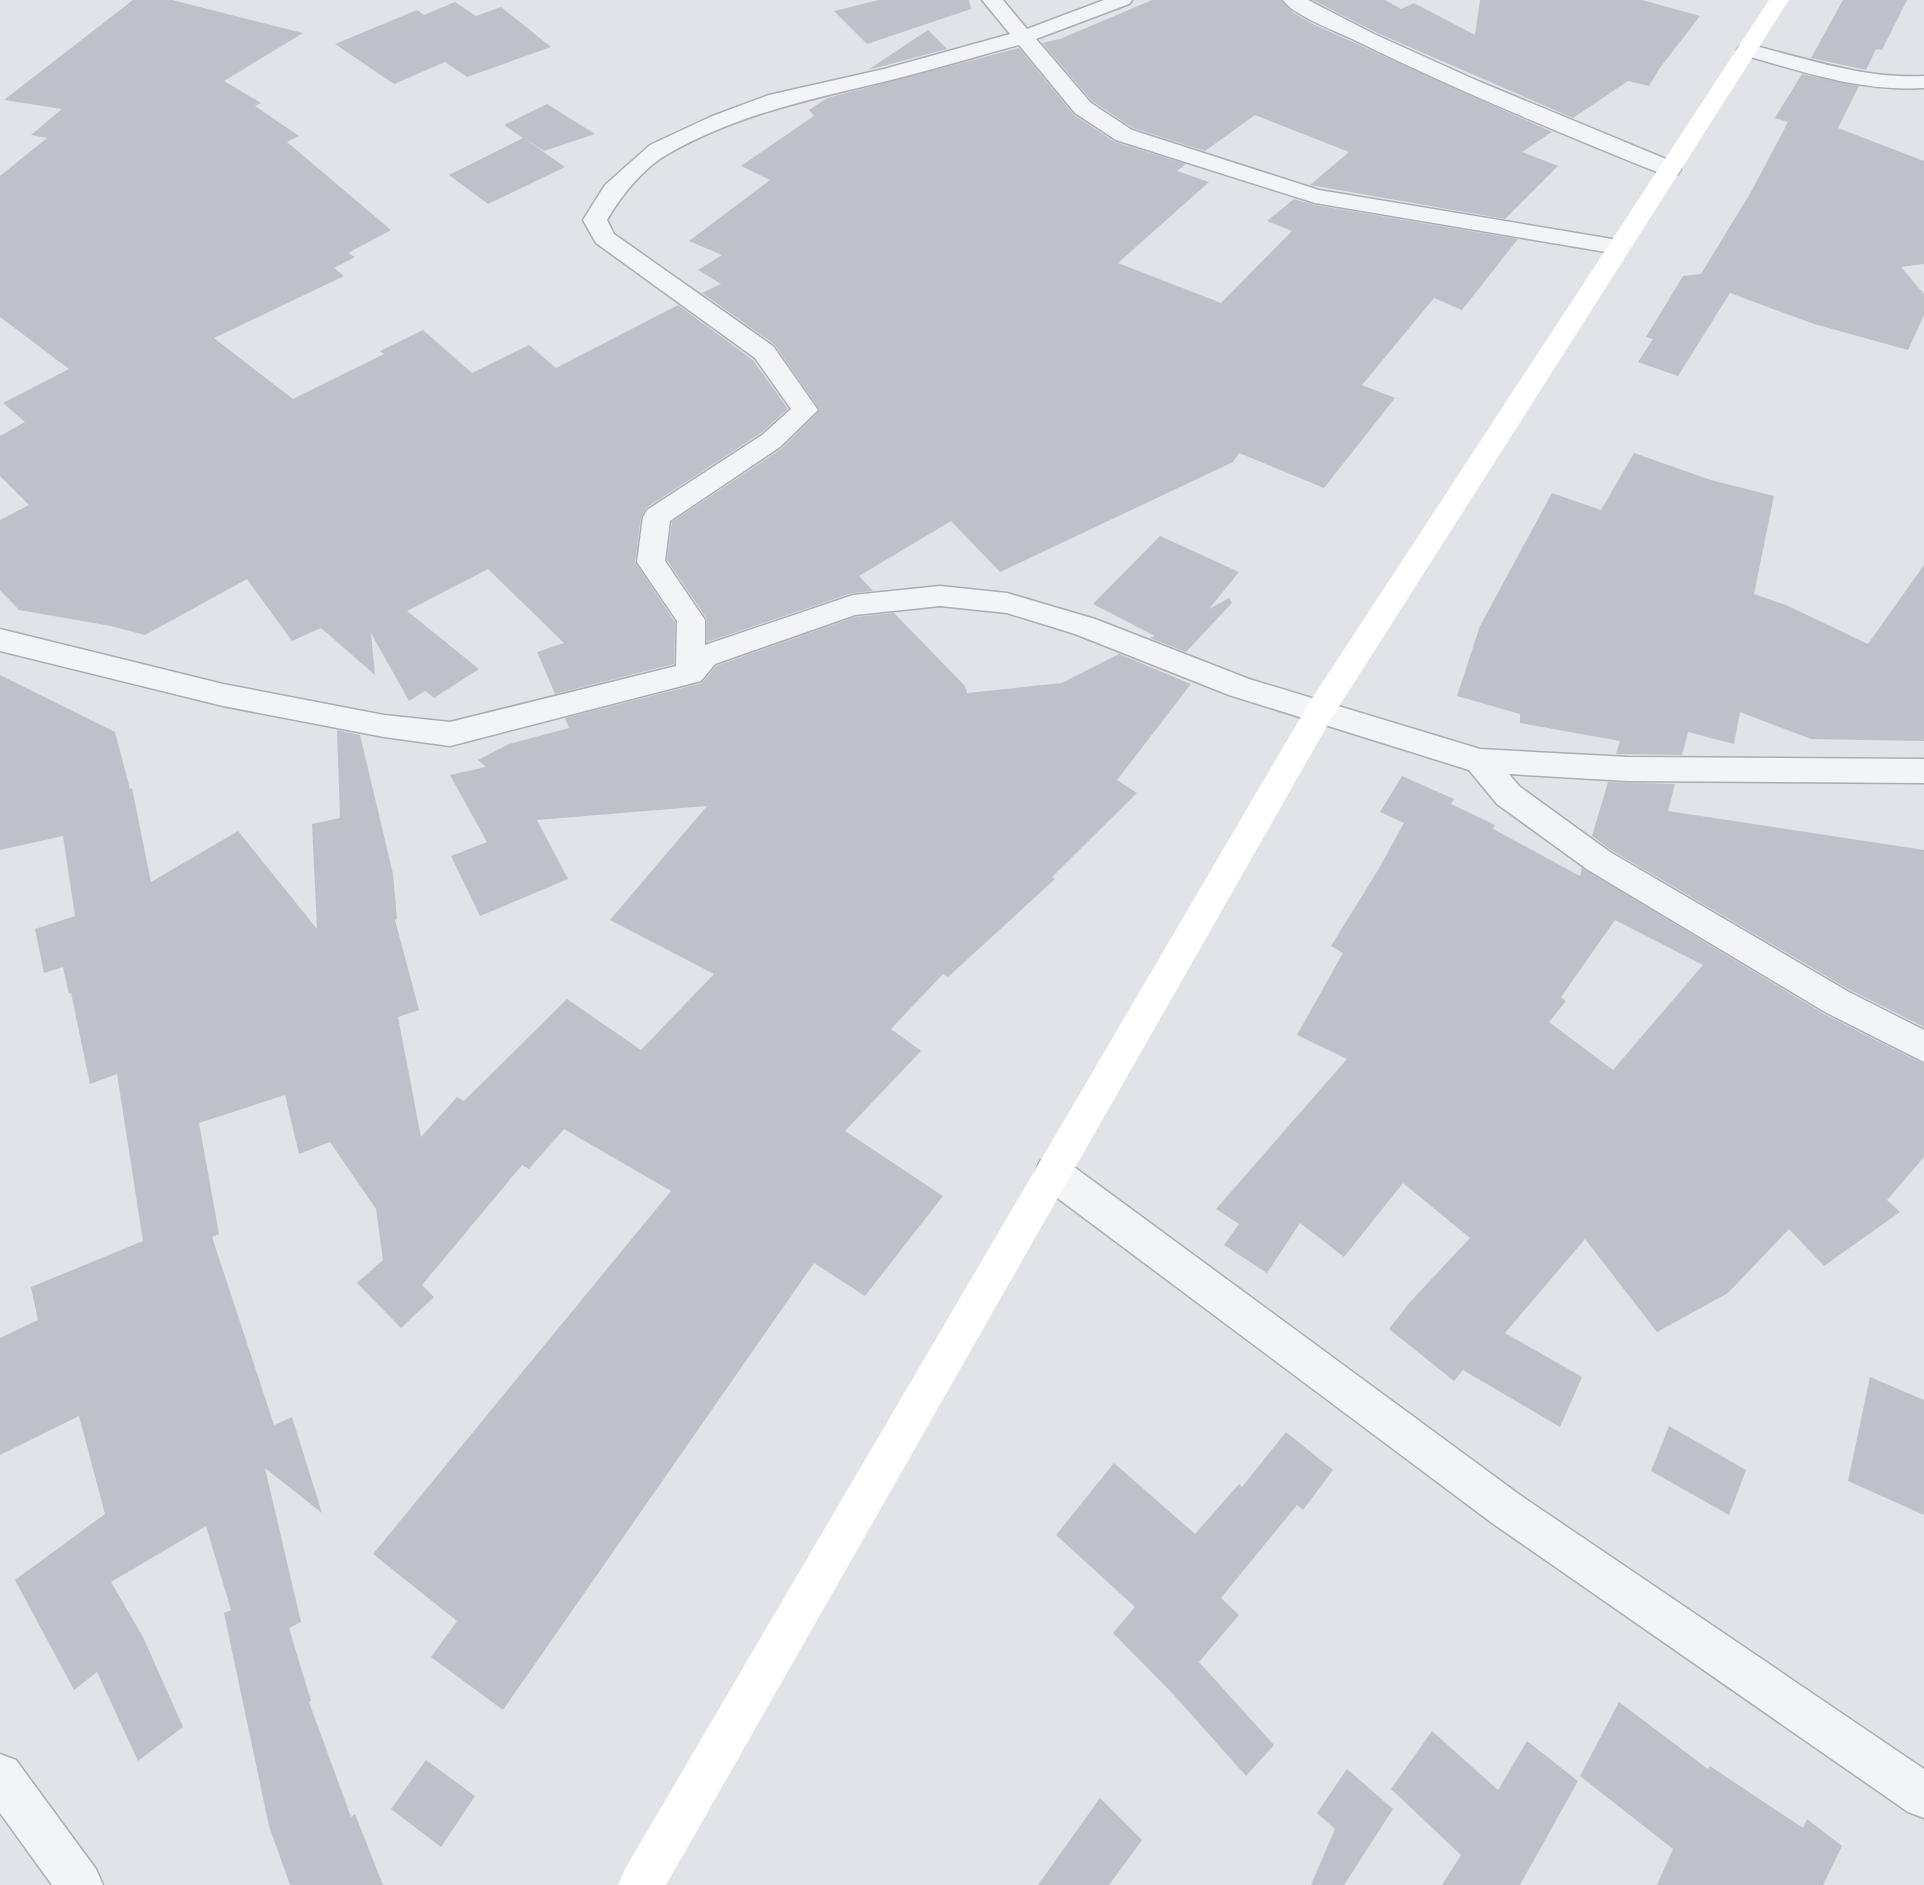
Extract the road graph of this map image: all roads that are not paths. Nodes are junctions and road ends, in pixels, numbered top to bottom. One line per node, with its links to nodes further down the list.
1 (992, 0): 5 (street)
2 (1122, 0): 5 (street)
3 (1293, 0): 8 (street)
4 (1779, 0): 6 (main road)
5 (1024, 37): 9 (street); 11 (street)
6 (1747, 50): 7 (street); 8 (main road)
7 (1924, 82)
8 (1670, 169): 9 (main road)
9 (1618, 247): 12 (main road)
10 (0, 640): 11 (street)
11 (691, 673): 12 (street)
12 (1320, 711): 13 (street); 16 (main road)
13 (1480, 761): 14 (street); 15 (street)
14 (1924, 771)
15 (1924, 1047)
16 (1053, 1173): 18 (street); 20 (main road)
17 (0, 1776): 19 (street)
18 (1924, 1796)
19 (80, 1885)
20 (641, 1885)

